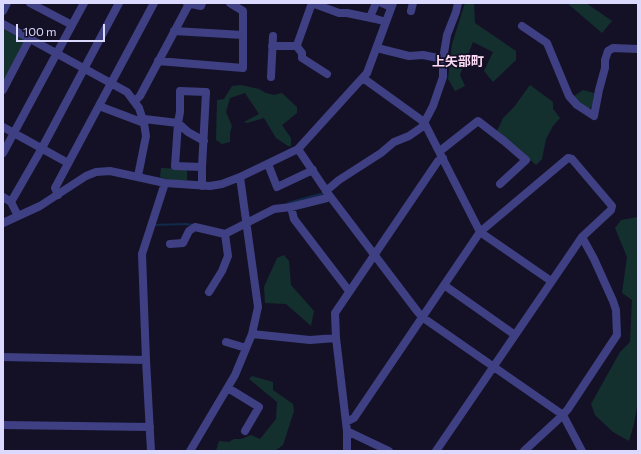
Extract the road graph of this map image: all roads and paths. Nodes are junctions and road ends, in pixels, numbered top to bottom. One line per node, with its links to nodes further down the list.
1 (7, 3): 13 (street)
2 (30, 3): 17 (street)
3 (84, 3): 17 (street)
4 (119, 3): 30 (street)
5 (154, 3): 34 (street)
6 (188, 3): 7 (street); 19 (street)
7 (202, 3)
8 (230, 3): 20 (street)
9 (376, 3): 14 (street)
10 (382, 3): 12 (street)
11 (458, 3): 28 (street)
12 (392, 5): 15 (street)
13 (3, 11)
14 (370, 18): 15 (street); 24 (street)
15 (386, 22): 25 (street)
16 (3, 24): 22 (street)
17 (72, 25): 27 (street)
18 (522, 26): 26 (street)
19 (174, 31): 20 (street); 29 (street)
20 (243, 35): 29 (street)
21 (273, 36): 23 (street)
22 (30, 38): 27 (street); 35 (street)
23 (272, 46): 24 (street); 32 (street)
24 (297, 46): 31 (street)
25 (377, 48): 28 (street); 33 (street)
26 (638, 49)
27 (57, 53): 30 (street); 42 (street)
28 (443, 59): 39 (street)
29 (158, 61): 36 (street)
30 (84, 68): 34 (street); 44 (street)
31 (327, 74)
32 (271, 77)
33 (363, 78): 39 (street); 45 (street)
34 (111, 82): 36 (street); 37 (street)
35 (3, 90)
36 (135, 101): 38 (street)
37 (99, 106): 38 (street); 48 (street)
38 (144, 121): 40 (street); 52 (street)
39 (424, 122): 47 (street); 58 (street)
40 (178, 123): 43 (street); 43 (street); 50 (street)
41 (3, 127): 42 (street)
42 (14, 133): 44 (street); 46 (street)
43 (204, 141): 50 (street)
44 (42, 148): 48 (street); 60 (street)
45 (298, 149): 49 (street); 51 (street)
46 (3, 153)
47 (441, 155): 55 (street); 65 (street); 69 (street)
48 (68, 163): 57 (street)
49 (268, 164): 51 (street); 53 (street)
50 (202, 167): 56 (street)
51 (312, 170): 58 (street)
52 (138, 176): 54 (street); 57 (street)
53 (240, 177): 56 (street); 64 (street)
54 (165, 183): 56 (street); 81 (street)
55 (500, 184)
56 (202, 186)
57 (58, 194): 62 (street)
58 (328, 194): 61 (street); 69 (street)
59 (3, 197): 60 (street)
60 (11, 202): 62 (street)
61 (291, 207): 64 (street); 72 (street)
62 (18, 216): 63 (street)
63 (3, 223)
64 (247, 224): 66 (street); 75 (street)
65 (480, 232): 67 (street); 70 (street); 71 (street)
66 (225, 234): 68 (street); 73 (street)
67 (582, 237): 70 (street); 84 (street)
68 (170, 244)
69 (374, 256): 72 (street); 74 (street)
70 (551, 281): 76 (street)
71 (444, 285): 74 (street); 76 (street)
72 (349, 291): 77 (street)
73 (209, 292)
74 (422, 317): 82 (street); 85 (street)
75 (252, 334): 77 (street); 79 (street)
76 (515, 335): 82 (street)
77 (336, 338): 85 (street)
78 (226, 342): 79 (street)
79 (246, 348): 83 (street)
80 (3, 357): 81 (street)
81 (146, 360): 87 (street)
82 (494, 366): 84 (street); 94 (street)
83 (228, 388): 88 (street); 91 (street)
84 (563, 415): 95 (street); 96 (street)
85 (346, 422): 89 (street)
86 (3, 425): 87 (street)
87 (150, 427): 90 (street)
88 (245, 431)
89 (347, 431): 92 (street); 93 (street)
90 (151, 451)
91 (190, 451)
92 (347, 451)
93 (389, 451)
94 (436, 451)
95 (524, 451)
96 (582, 451)

